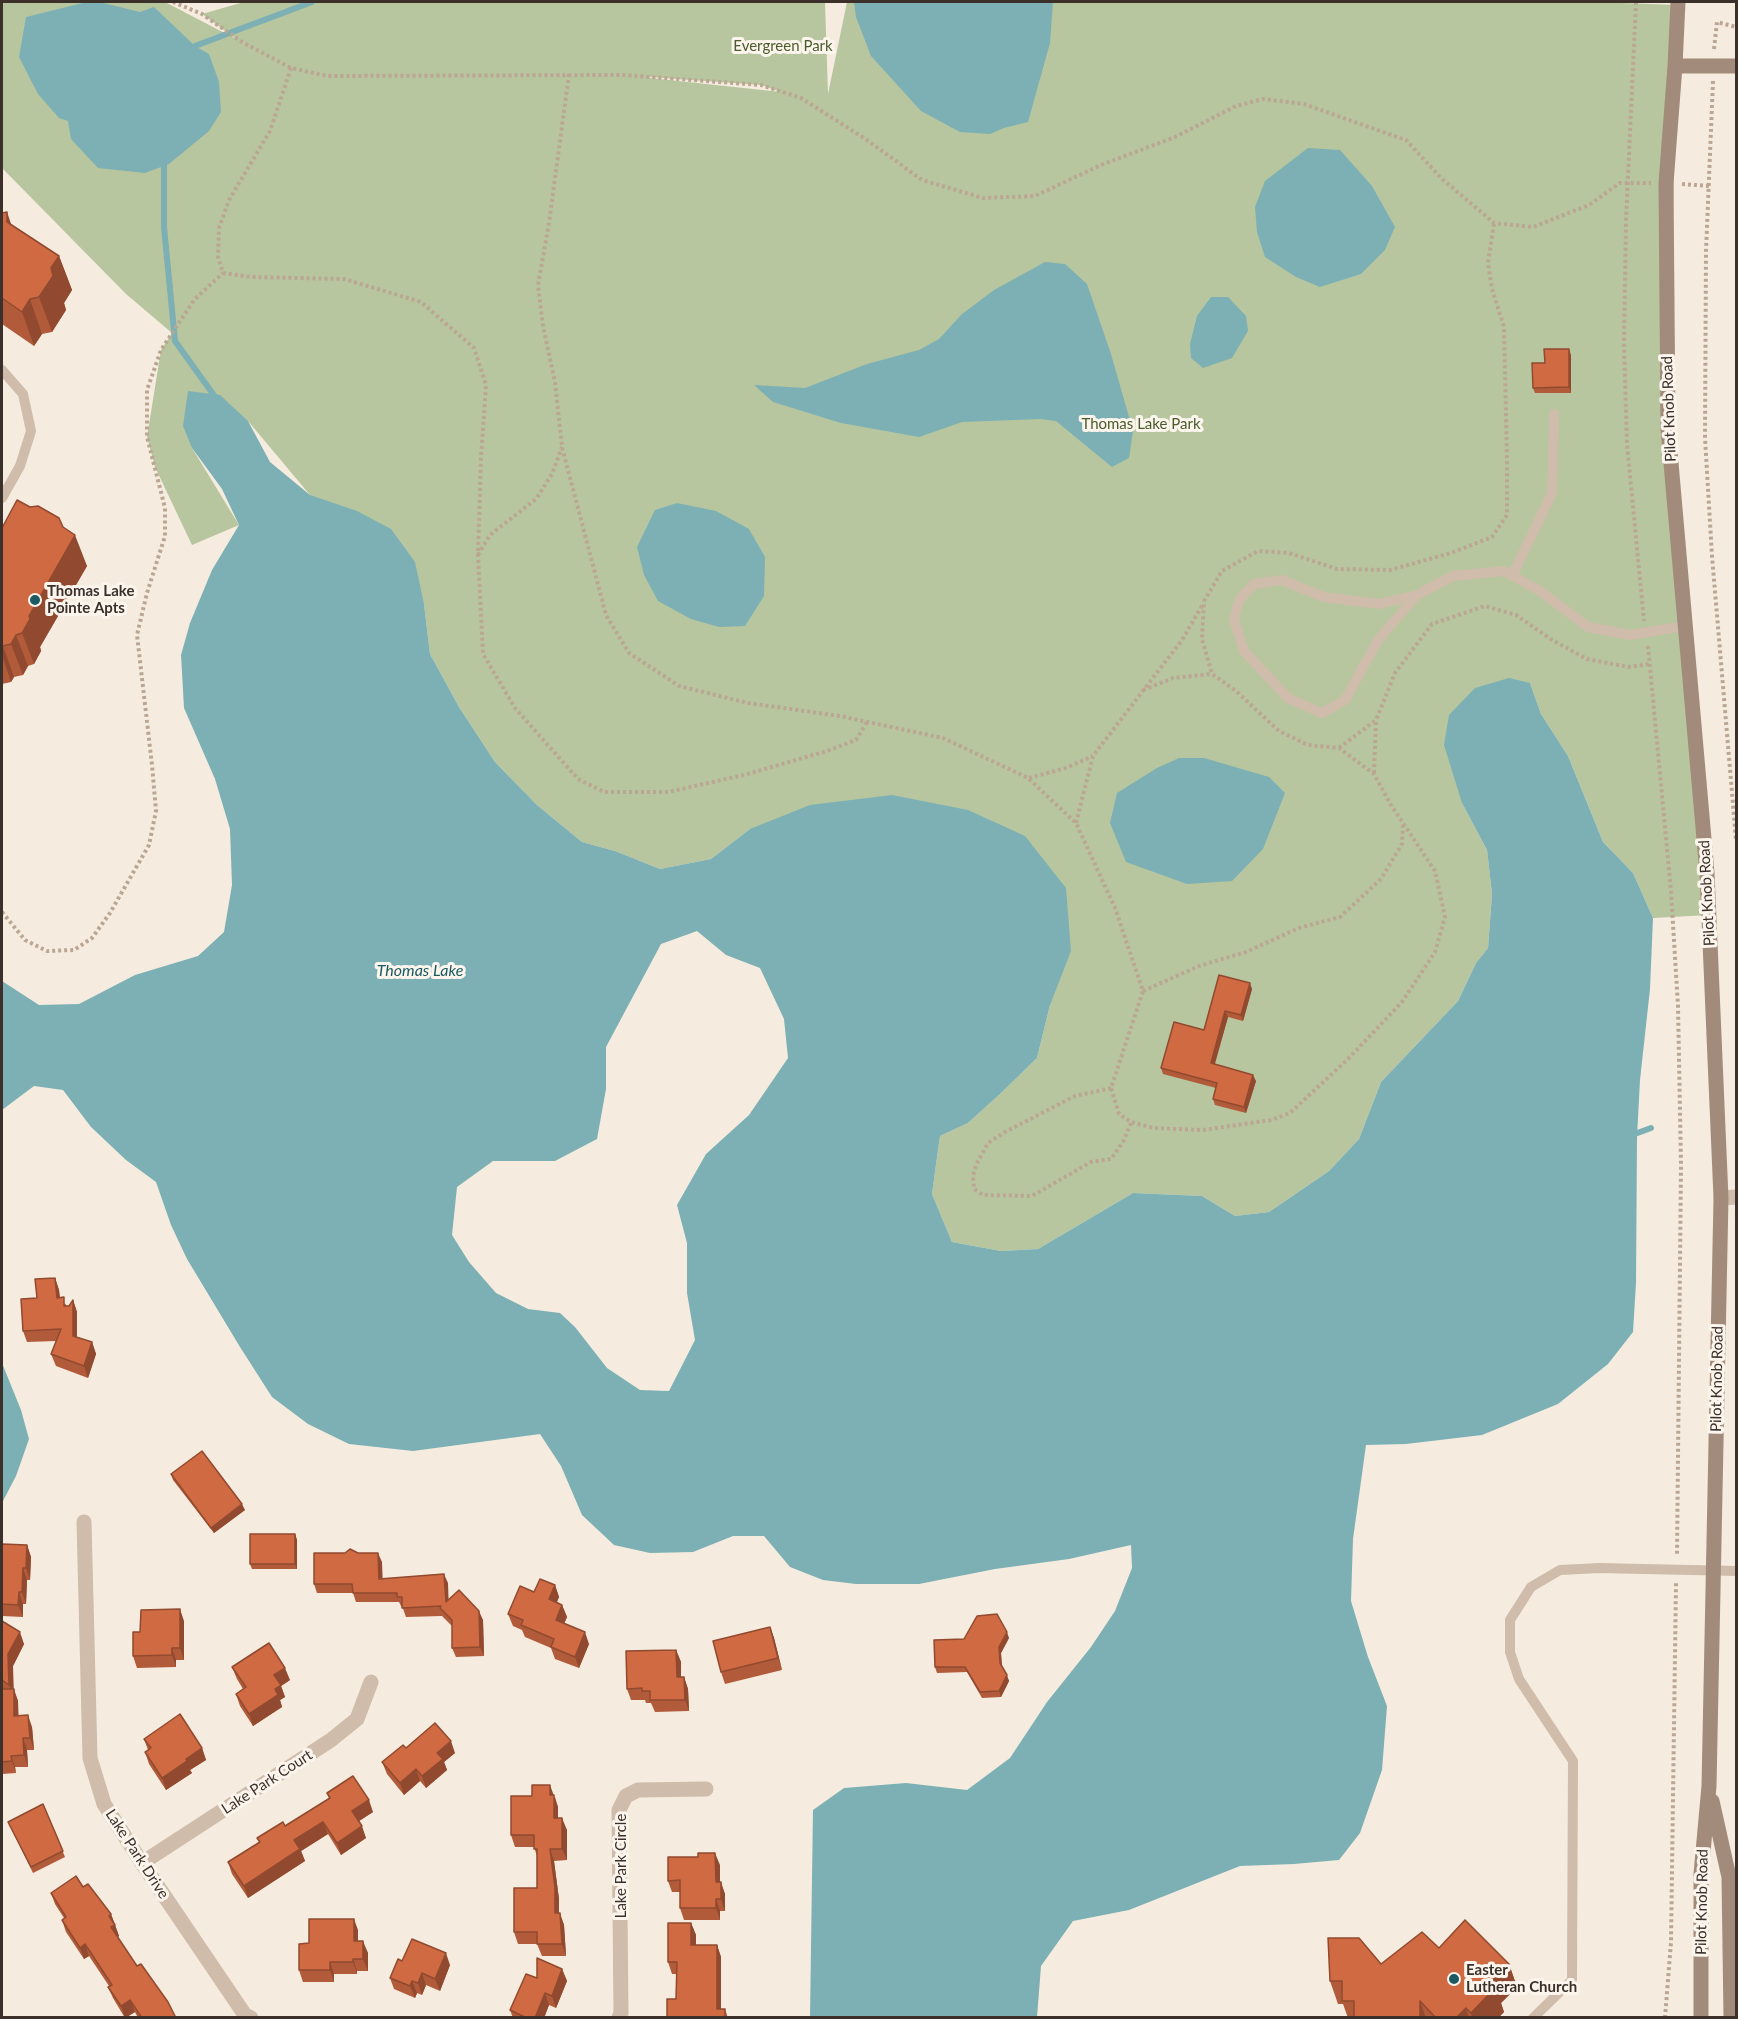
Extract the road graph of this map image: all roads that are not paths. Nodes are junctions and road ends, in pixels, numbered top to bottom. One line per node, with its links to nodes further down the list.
1 (1678, 2): 2 (main road, Pilot Knob Road)
2 (1676, 66): 3 (main road); 9 (main road, Pilot Knob Road)
3 (1737, 66)
4 (2, 370): 6 (lane)
5 (1554, 414): 7 (lane)
6 (2, 498)
7 (1512, 576): 8 (lane); 9 (lane)
8 (1417, 595): 8 (lane)
9 (1685, 626): 10 (main road, Pilot Knob Road)
10 (1729, 1198): 13 (main road, Pilot Knob Road)
11 (84, 1522): 17 (street, Lake Park Drive)
12 (1737, 1571): 13 (lane)
13 (1713, 1572): 15 (main road, Pilot Knob Road); 20 (lane)
14 (371, 1682): 17 (street, Lake Park Court)
15 (1709, 1786): 21 (main road, Pilot Knob Road); 22 (main road, Pilot Knob Road)
16 (706, 1789): 19 (street, Lake Park Circle)
17 (142, 1863): 18 (street, Lake Park Drive)
18 (251, 2018)
19 (619, 2018)
20 (1533, 2018)
21 (1701, 2018)
22 (1731, 2018)

